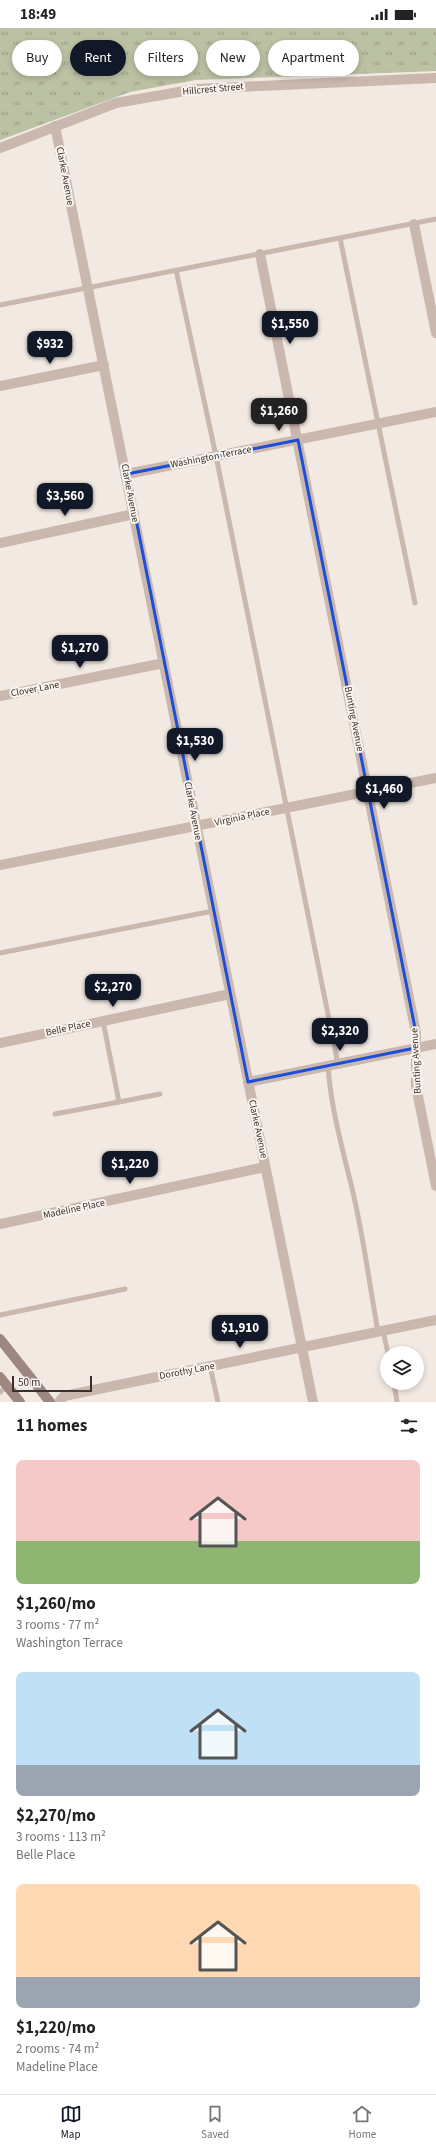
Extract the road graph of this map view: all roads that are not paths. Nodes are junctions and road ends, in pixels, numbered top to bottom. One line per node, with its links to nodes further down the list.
1 (436, 78): 2 (street, Hillcrest Street)
2 (55, 126): 3 (street, Hillcrest Street); 9 (street, Clarke Avenue)
3 (0, 148)
4 (436, 219): 5 (lane)
5 (414, 224): 6 (lane); 11 (street)
6 (340, 238): 7 (lane); 15 (lane)
7 (260, 254): 8 (lane); 16 (street, Bunting Avenue)
8 (176, 270): 9 (lane); 17 (lane)
9 (88, 288): 10 (lane); 12 (street, Clarke Avenue)
10 (0, 305)
11 (436, 333)
12 (104, 365): 13 (street); 18 (street, Clarke Avenue)
13 (0, 386)
14 (436, 412): 15 (street, Washington Terrace)
15 (379, 424): 16 (street, Washington Terrace); 21 (lane)
16 (298, 440): 17 (street, Washington Terrace); 25 (street, Bunting Avenue)
17 (216, 456): 18 (street, Washington Terrace); 26 (lane)
18 (127, 474): 19 (street, Clarke Avenue)
19 (134, 514): 20 (street); 22 (street, Clarke Avenue)
20 (0, 542)
21 (415, 602)
22 (164, 663): 23 (street, Clover Lane); 27 (street, Clarke Avenue)
23 (0, 696)
24 (436, 778): 25 (street, Virginia Place)
25 (369, 791): 26 (street, Virginia Place); 35 (street, Bunting Avenue)
26 (286, 808): 27 (street, Virginia Place); 36 (lane)
27 (196, 826): 28 (street, Virginia Place); 29 (street, Clarke Avenue)
28 (0, 865)
29 (214, 911): 30 (lane); 31 (street, Clarke Avenue)
30 (0, 953)
31 (230, 994): 32 (street, Belle Place); 37 (street, Clarke Avenue)
32 (103, 1021): 33 (street, Belle Place); 39 (lane)
33 (0, 1042)
34 (436, 1044): 35 (street)
35 (415, 1048): 36 (street); 42 (street, Bunting Avenue)
36 (333, 1065): 37 (street); 47 (lane)
37 (248, 1082): 41 (street, Clarke Avenue)
38 (160, 1094): 39 (lane)
39 (119, 1102): 40 (lane)
40 (55, 1114)
41 (265, 1167): 43 (street, Madeline Place); 50 (street, Clarke Avenue)
42 (436, 1186)
43 (0, 1224)
44 (125, 1289): 45 (lane)
45 (0, 1314)
46 (436, 1320): 47 (street, Dorothy Lane)
47 (381, 1332): 49 (lane); 50 (street, Dorothy Lane)
48 (0, 1339): 56 (main road)
49 (386, 1346)
50 (302, 1348): 51 (street, Dorothy Lane); 59 (street, Clarke Avenue)
51 (210, 1366): 57 (street, Dorothy Lane); 58 (lane)
52 (0, 1377): 53 (main road)
53 (3, 1389): 55 (main road)
54 (395, 1390): 60 (lane)
55 (20, 1402)
56 (50, 1402)
57 (59, 1402)
58 (218, 1402)
59 (313, 1402)
60 (397, 1402)

